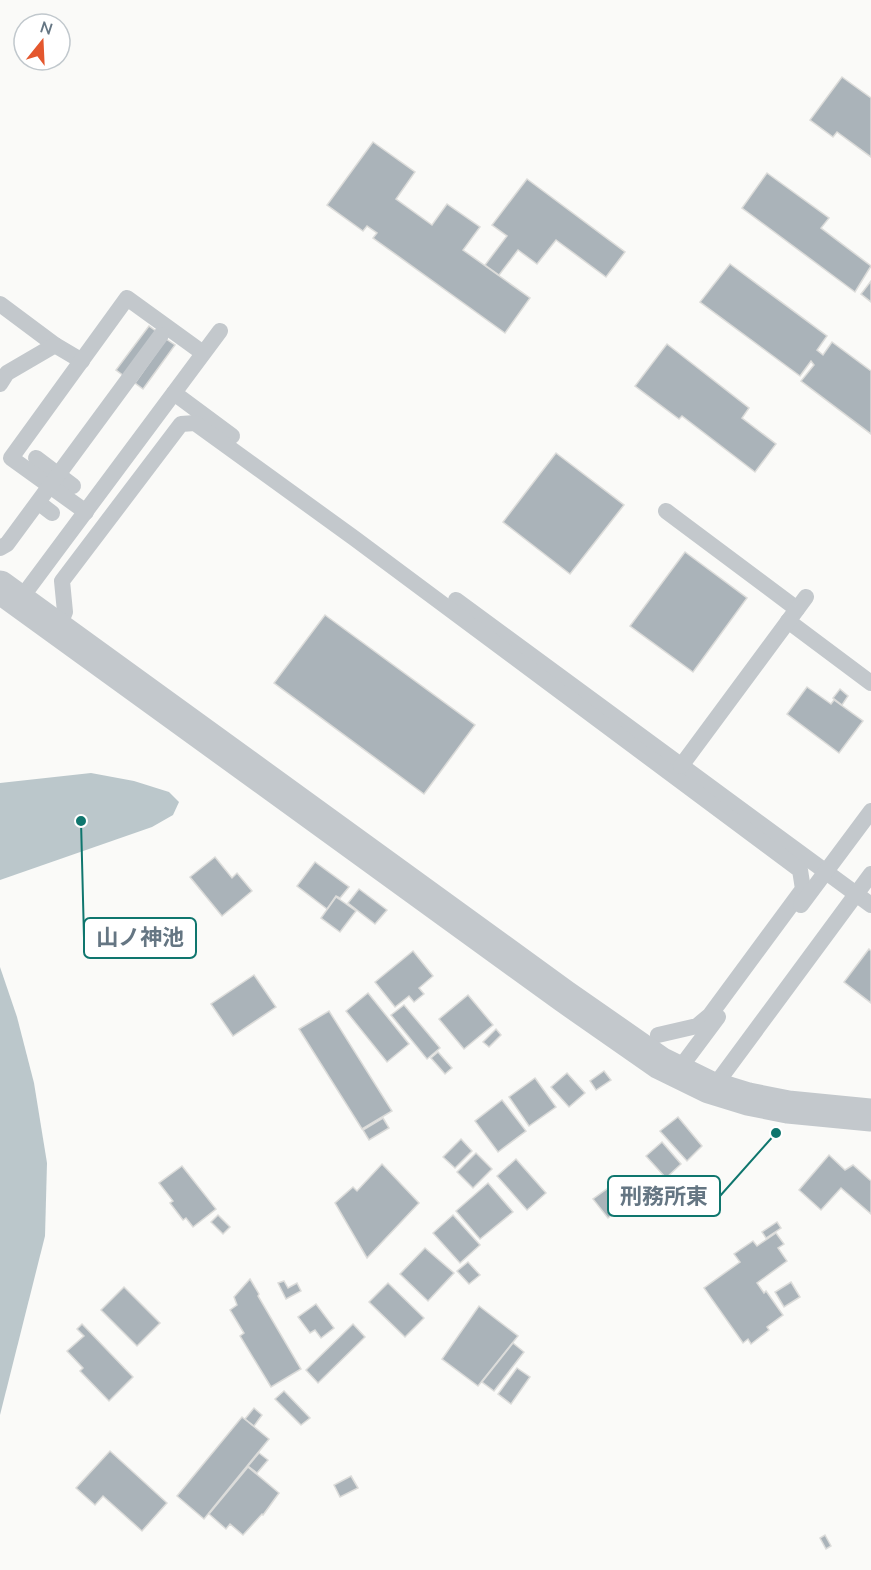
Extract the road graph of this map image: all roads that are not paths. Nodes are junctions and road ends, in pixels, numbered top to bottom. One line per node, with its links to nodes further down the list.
1 (0, 304): 4 (lane)
2 (220, 331): 5 (lane)
3 (161, 335): 11 (lane)
4 (55, 345): 6 (lane); 7 (lane)
5 (203, 353): 6 (lane); 8 (lane)
6 (82, 361): 9 (lane)
7 (0, 384)
8 (174, 393): 14 (lane); 20 (lane)
9 (5, 456): 11 (lane)
10 (36, 458): 11 (lane)
11 (55, 481): 12 (lane); 14 (lane); 15 (lane)
12 (73, 486)
13 (666, 511): 17 (lane)
14 (86, 512): 16 (lane)
15 (0, 548)
16 (10, 594): 18 (street)
17 (797, 609): 19 (lane); 20 (lane)
18 (58, 629): 26 (lane); 27 (street)
19 (871, 683)
20 (681, 766): 22 (lane)
21 (871, 811): 22 (lane)
22 (826, 872): 24 (lane); 27 (lane)
23 (871, 874): 24 (lane)
24 (856, 894): 25 (lane); 28 (lane)
25 (871, 905)
26 (658, 1035)
27 (677, 1072): 28 (street)
28 (713, 1088): 29 (street)
29 (871, 1115)

